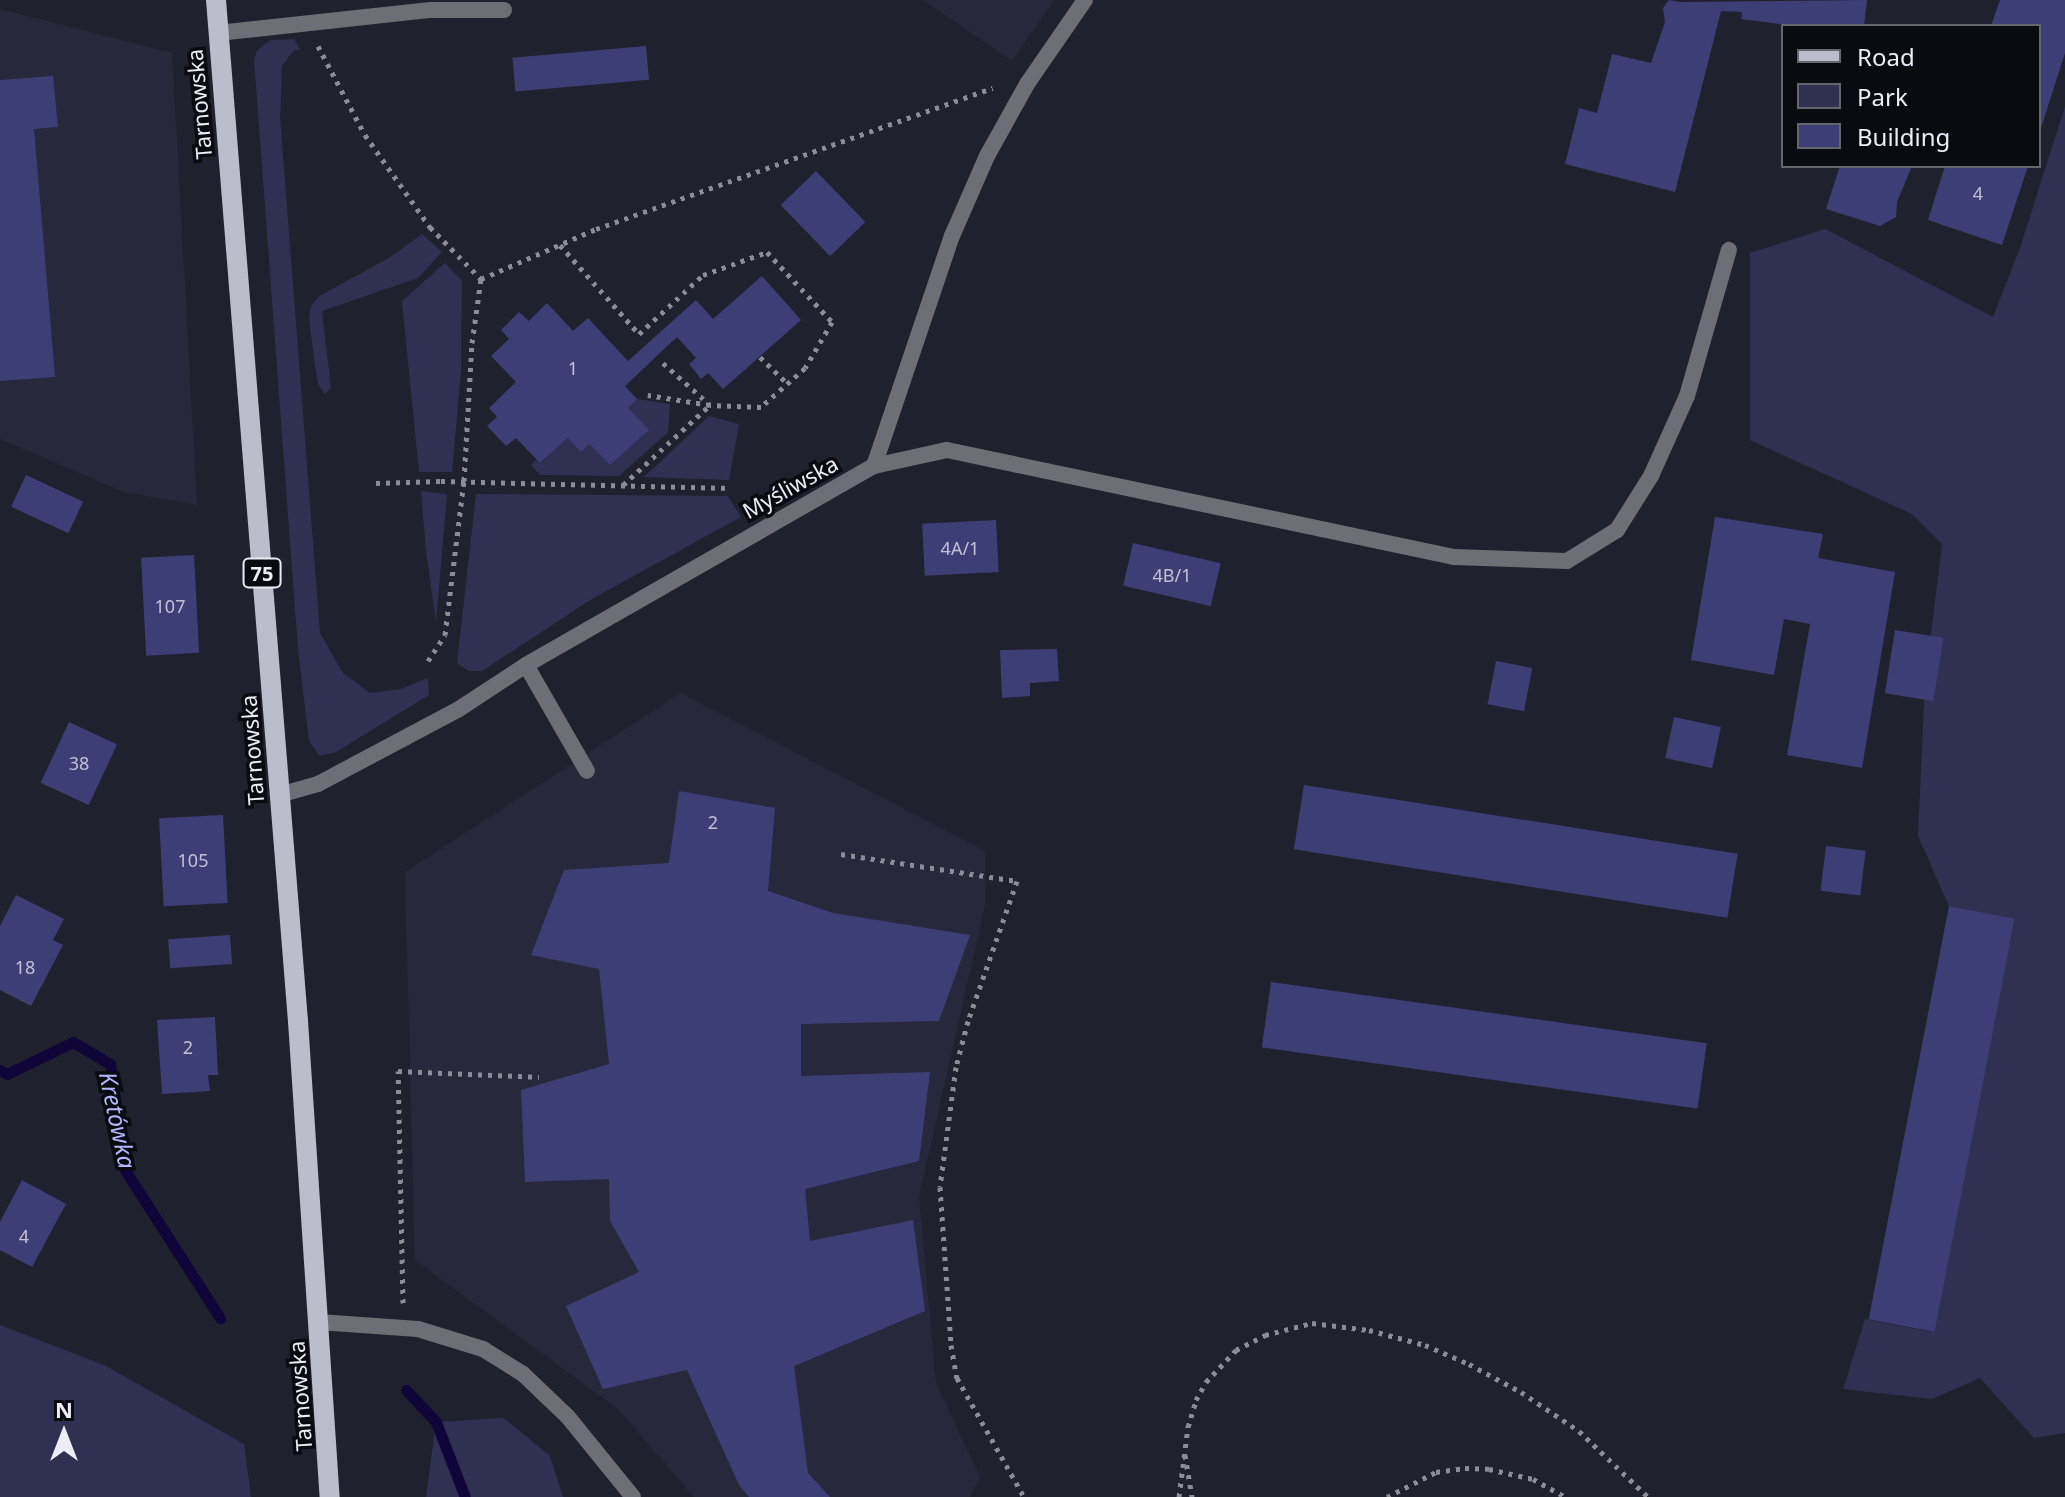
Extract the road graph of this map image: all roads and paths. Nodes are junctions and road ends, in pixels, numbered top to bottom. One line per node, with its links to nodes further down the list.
1 (216, 0): 5 (main road, Tarnowska / 75)
2 (1085, 0): 6 (street, Myśliwska)
3 (504, 10): 4 (street)
4 (310, 22): 5 (street); 9 (path)
5 (218, 33): 23 (main road, Tarnowska / 75)
6 (1027, 84): 7 (path); 15 (street, Myśliwska)
7 (560, 245): 9 (path); 12 (path)
8 (1729, 250): 15 (street)
9 (481, 279): 16 (path)
10 (760, 357): 12 (path)
11 (663, 363): 14 (path)
12 (786, 382): 14 (path)
13 (648, 395): 14 (path)
14 (710, 405): 18 (path)
15 (874, 466): 21 (street, Myśliwska)
16 (464, 481): 17 (path); 18 (path); 20 (path)
17 (376, 483)
18 (623, 485): 19 (path)
19 (731, 488)
20 (428, 661)
21 (526, 665): 22 (street); 23 (street, Myśliwska)
22 (587, 771)
23 (279, 795): 27 (main road, Tarnowska / 75)
24 (841, 854): 31 (path)
25 (539, 1077): 26 (path)
26 (392, 1303)
27 (319, 1322): 29 (main road, Tarnowska / 75); 30 (street)
28 (1184, 1448): 32 (path); 33 (path); 36 (path)
29 (330, 1497)
30 (633, 1497)
31 (1024, 1497)
32 (1179, 1497)
33 (1192, 1497)
34 (1387, 1497): 35 (path)
35 (1566, 1497)
36 (1648, 1497)

